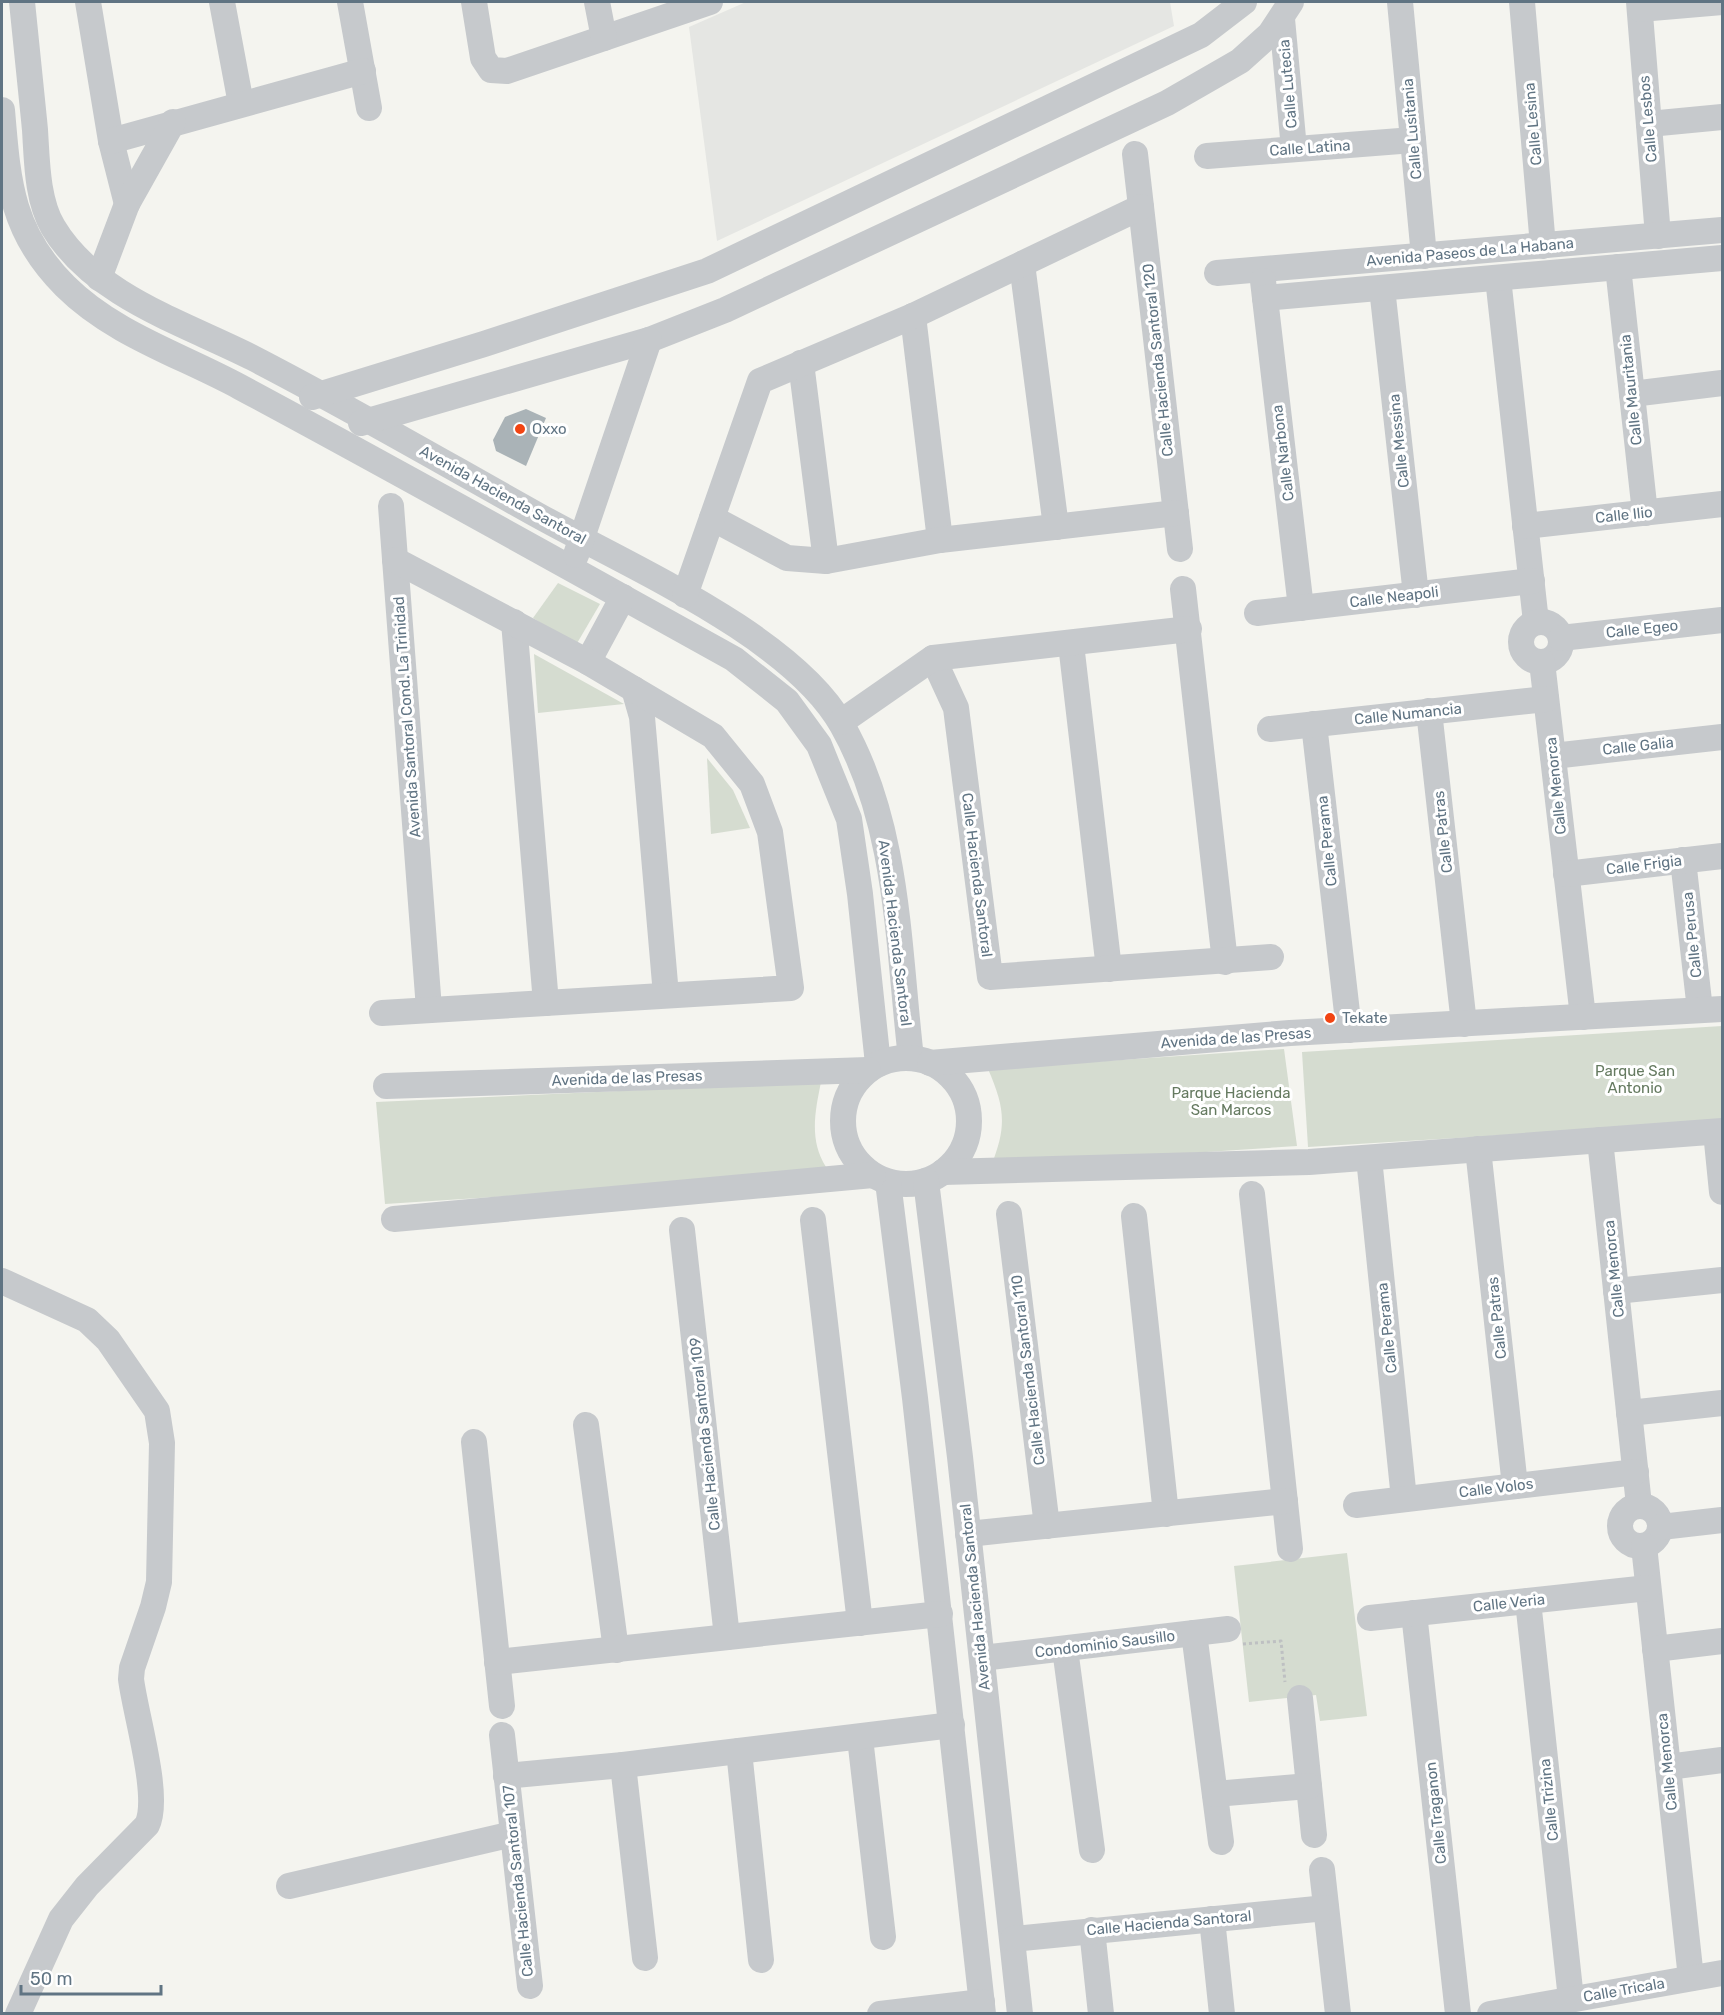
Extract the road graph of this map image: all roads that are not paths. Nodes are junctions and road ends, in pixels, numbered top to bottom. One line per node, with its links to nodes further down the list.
1 (22, 2): 38 (street, Avenida Hacienda Santoral)
2 (88, 2): 23 (street)
3 (222, 2): 16 (street)
4 (350, 2): 15 (street)
5 (474, 2): 14 (street)
6 (597, 2): 14 (street)
7 (710, 2): 14 (street)
8 (1400, 2): 22 (street, Calle Lusitania)
9 (1522, 2): 31 (street, Calle Lesina)
10 (1722, 2): 12 (street)
11 (1236, 5): 46 (street)
12 (1639, 5): 21 (street, Calle Lesbos)
13 (1286, 10): 24 (street, Calle Lutecia); 43 (street)
14 (604, 38)
15 (363, 71): 16 (street); 17 (street)
16 (241, 104): 20 (street)
17 (369, 108)
18 (2, 110): 48 (street, Avenida Hacienda Santoral)
19 (1722, 117): 21 (street)
20 (173, 122): 23 (street); 27 (street)
21 (1649, 124): 30 (street, Calle Lesbos)
22 (1413, 140): 24 (street, Calle Latina); 32 (street, Calle Lusitania)
23 (111, 141): 27 (street)
24 (1294, 149): 26 (street, Calle Latina)
25 (1135, 154): 28 (street, Calle Hacienda Santoral 120)
26 (1207, 156)
27 (127, 204): 38 (street)
28 (1141, 207): 34 (street); 53 (street, Calle Hacienda Santoral 120)
29 (1722, 230): 30 (street, Avenida Paseos de La Habana)
30 (1658, 236): 31 (street, Avenida Paseos de La Habana)
31 (1543, 246): 32 (street, Avenida Paseos de La Habana)
32 (1424, 256): 36 (street, Avenida Paseos de La Habana)
33 (1722, 258): 35 (street, Avenida Paseos de La Habana)
34 (1022, 264): 42 (street); 57 (street)
35 (1618, 267): 39 (street, Avenida Paseos de La Habana); 47 (street, Calle Mauritania)
36 (1262, 269): 37 (street, Avenida Paseos de La Habana); 41 (street, Calle Narbona)
37 (1217, 273)
38 (99, 278): 46 (street, Avenida Hacienda Santoral)
39 (1498, 278): 40 (street, Avenida Paseos de La Habana); 56 (street)
40 (1382, 288): 41 (street, Avenida Paseos de La Habana); 67 (street, Calle Messina)
41 (1265, 298): 69 (street, Calle Narbona)
42 (913, 316): 44 (street); 59 (street)
43 (649, 340): 49 (street); 58 (street)
44 (801, 363): 55 (street); 62 (street)
45 (1722, 382): 47 (street)
46 (319, 394): 48 (street); 49 (street, Avenida Hacienda Santoral)
47 (1632, 394): 54 (street, Calle Mauritania)
48 (277, 408): 50 (street, Avenida Hacienda Santoral)
49 (369, 421): 50 (street); 58 (street, Avenida Hacienda Santoral)
50 (326, 434): 63 (street, Avenida Hacienda Santoral)
51 (1722, 504): 54 (street, Calle Ilio)
52 (391, 506): 61 (street)
53 (1176, 513): 57 (street); 60 (street, Calle Hacienda Santoral 120)
54 (1645, 513): 56 (street, Calle Ilio)
55 (712, 519): 62 (street); 66 (street)
56 (1525, 526): 64 (street)
57 (1056, 527): 59 (street)
58 (582, 539): 63 (street); 66 (street, Avenida Hacienda Santoral)
59 (940, 540): 62 (street)
60 (1180, 549)
61 (395, 560): 72 (street); 96 (street, Avenida Santoral Cond. La Trinidad)
62 (826, 561)
63 (571, 569): 68 (street, Avenida Hacienda Santoral)
64 (1532, 581): 67 (street, Calle Neapoli); 73 (street)
65 (1183, 589): 74 (street)
66 (685, 595): 83 (street, Avenida Hacienda Santoral)
67 (1416, 595): 69 (street, Calle Neapoli)
68 (623, 597): 78 (street); 103 (street, Avenida Hacienda Santoral)
69 (1301, 608): 70 (street, Calle Neapoli)
70 (1257, 613)
71 (1722, 620): 75 (street, Calle Egeo)
72 (514, 622): 78 (street); 95 (street)
73 (1536, 622): 75 (street); 79 (street)
74 (1189, 629): 76 (street); 92 (street)
75 (1561, 638): 79 (street)
76 (1071, 644): 77 (street); 93 (street)
77 (933, 658): 83 (street); 93 (street, Calle Hacienda Santoral)
78 (588, 662): 80 (street)
79 (1542, 662): 81 (street, Calle Menorca)
80 (634, 689): 94 (street); 94 (street)
81 (1546, 699): 82 (street, Calle Numancia); 87 (street, Calle Menorca)
82 (1429, 711): 84 (street, Calle Numancia); 100 (street, Calle Patras)
83 (841, 722): 102 (street, Avenida Hacienda Santoral)
84 (1314, 724): 85 (street, Calle Numancia); 101 (street, Calle Perama)
85 (1270, 729)
86 (1722, 736): 87 (street, Calle Galia)
87 (1553, 756): 90 (street, Calle Menorca)
88 (1722, 856): 89 (street, Calle Frigia)
89 (1683, 860): 90 (street, Calle Frigia); 97 (street, Calle Perusa)
90 (1566, 874): 99 (street, Calle Menorca)
91 (1270, 957): 92 (street, Calle Hacienda Santoral)
92 (1225, 962): 93 (street, Calle Hacienda Santoral)
93 (1109, 969)
94 (666, 995): 95 (street)
95 (546, 1003): 96 (street)
96 (429, 1009): 98 (street)
97 (1711, 1010): 99 (street, Avenida de las Presas)
98 (382, 1012)
99 (1583, 1017): 100 (street, Avenida de las Presas)
100 (1464, 1024): 101 (street, Avenida de las Presas)
101 (1349, 1030): 102 (street, Avenida de las Presas)
102 (921, 1060): 103 (street); 109 (street)
103 (873, 1067): 104 (street, Avenida de las Presas); 110 (street)
104 (386, 1086)
105 (1719, 1131): 106 (street); 111 (street)
106 (1600, 1140): 107 (street); 120 (street, Calle Menorca)
107 (1478, 1149): 108 (street); 128 (street, Calle Patras)
108 (1369, 1158): 109 (street); 129 (street, Calle Perama)
109 (935, 1176): 110 (street); 121 (street, Avenida Hacienda Santoral)
110 (880, 1178): 115 (street); 122 (street)
111 (1722, 1192)
112 (1252, 1194): 130 (street)
113 (1009, 1214): 135 (street, Calle Hacienda Santoral 110)
114 (1134, 1216): 133 (street)
115 (394, 1219)
116 (813, 1220): 145 (street)
117 (682, 1230): 148 (street, Calle Hacienda Santoral 109)
118 (2, 1281): 187 (street)
119 (1722, 1281): 120 (street)
120 (1616, 1291): 124 (street, Calle Menorca)
121 (952, 1393): 122 (street); 137 (street, Avenida Hacienda Santoral)
122 (915, 1398): 143 (street)
123 (1722, 1403): 124 (street)
124 (1629, 1413): 127 (street, Calle Menorca)
125 (586, 1425): 152 (street)
126 (474, 1442): 154 (street)
127 (1636, 1472): 128 (street, Calle Volos); 132 (street, Calle Menorca)
128 (1515, 1486): 129 (street, Calle Volos)
129 (1404, 1499): 131 (street, Calle Volos)
130 (1285, 1501): 133 (street); 139 (street)
131 (1356, 1504)
132 (1639, 1505): 136 (street); 138 (street)
133 (1166, 1514): 135 (street)
134 (1722, 1520): 136 (street)
135 (1047, 1526): 137 (street)
136 (1661, 1527): 138 (street)
137 (968, 1534): 153 (street, Avenida Hacienda Santoral)
138 (1644, 1546): 140 (street, Calle Menorca)
139 (1290, 1549)
140 (1648, 1588): 141 (street, Calle Veria); 151 (street, Calle Menorca)
141 (1528, 1601): 142 (street, Calle Veria); 185 (street, Calle Trizina)
142 (1414, 1613): 144 (street, Calle Veria); 193 (street, Calle Traganon)
143 (940, 1614): 145 (street); 157 (street)
144 (1370, 1618)
145 (860, 1623): 148 (street)
146 (1228, 1629): 147 (street, Condominio Sausillo)
147 (1194, 1633): 150 (street, Condominio Sausillo); 166 (street)
148 (727, 1637): 152 (street)
149 (1722, 1641): 151 (street)
150 (1065, 1649): 153 (street, Condominio Sausillo); 170 (street)
151 (1655, 1649): 163 (street, Calle Menorca)
152 (616, 1650): 154 (street)
153 (982, 1658): 171 (street, Avenida Hacienda Santoral)
154 (497, 1662): 156 (street)
155 (1300, 1698): 165 (street)
156 (502, 1706)
157 (952, 1725): 159 (street, Calle Hacienda Santoral 107); 172 (street)
158 (502, 1735): 164 (street, Calle Hacienda Santoral 107)
159 (860, 1738): 160 (street, Calle Hacienda Santoral 107); 178 (street)
160 (739, 1752): 162 (street, Calle Hacienda Santoral 107); 181 (street)
161 (1722, 1760): 163 (street)
162 (623, 1765): 164 (street, Calle Hacienda Santoral 107); 180 (street)
163 (1668, 1767): 183 (street, Calle Menorca)
164 (506, 1776): 167 (street, Calle Hacienda Santoral 107)
165 (1309, 1786): 166 (street); 168 (street)
166 (1215, 1794): 169 (street)
167 (513, 1834): 174 (street); 184 (street, Calle Hacienda Santoral 107)
168 (1314, 1834)
169 (1221, 1842)
170 (1092, 1850)
171 (1004, 1855): 172 (street); 179 (street, Avenida Hacienda Santoral)
172 (968, 1863): 186 (street)
173 (1322, 1870): 175 (street)
174 (289, 1886)
175 (1326, 1908): 176 (street, Calle Hacienda Santoral); 192 (street)
176 (1212, 1919): 177 (street, Calle Hacienda Santoral); 191 (street)
177 (1092, 1930): 179 (street, Calle Hacienda Santoral); 190 (street)
178 (883, 1937)
179 (1013, 1939): 189 (street, Avenida Hacienda Santoral)
180 (645, 1958)
181 (761, 1960)
182 (1722, 1973): 183 (street, Calle Tricala)
183 (1691, 1978): 185 (street, Calle Tricala)
184 (530, 1986)
185 (1571, 1999): 194 (street, Calle Tricala)
186 (983, 2008): 188 (street)
187 (18, 2013)
188 (894, 2013)
189 (1020, 2013)
190 (1101, 2013)
191 (1222, 2013)
192 (1338, 2013)
193 (1458, 2013)
194 (1490, 2013)

